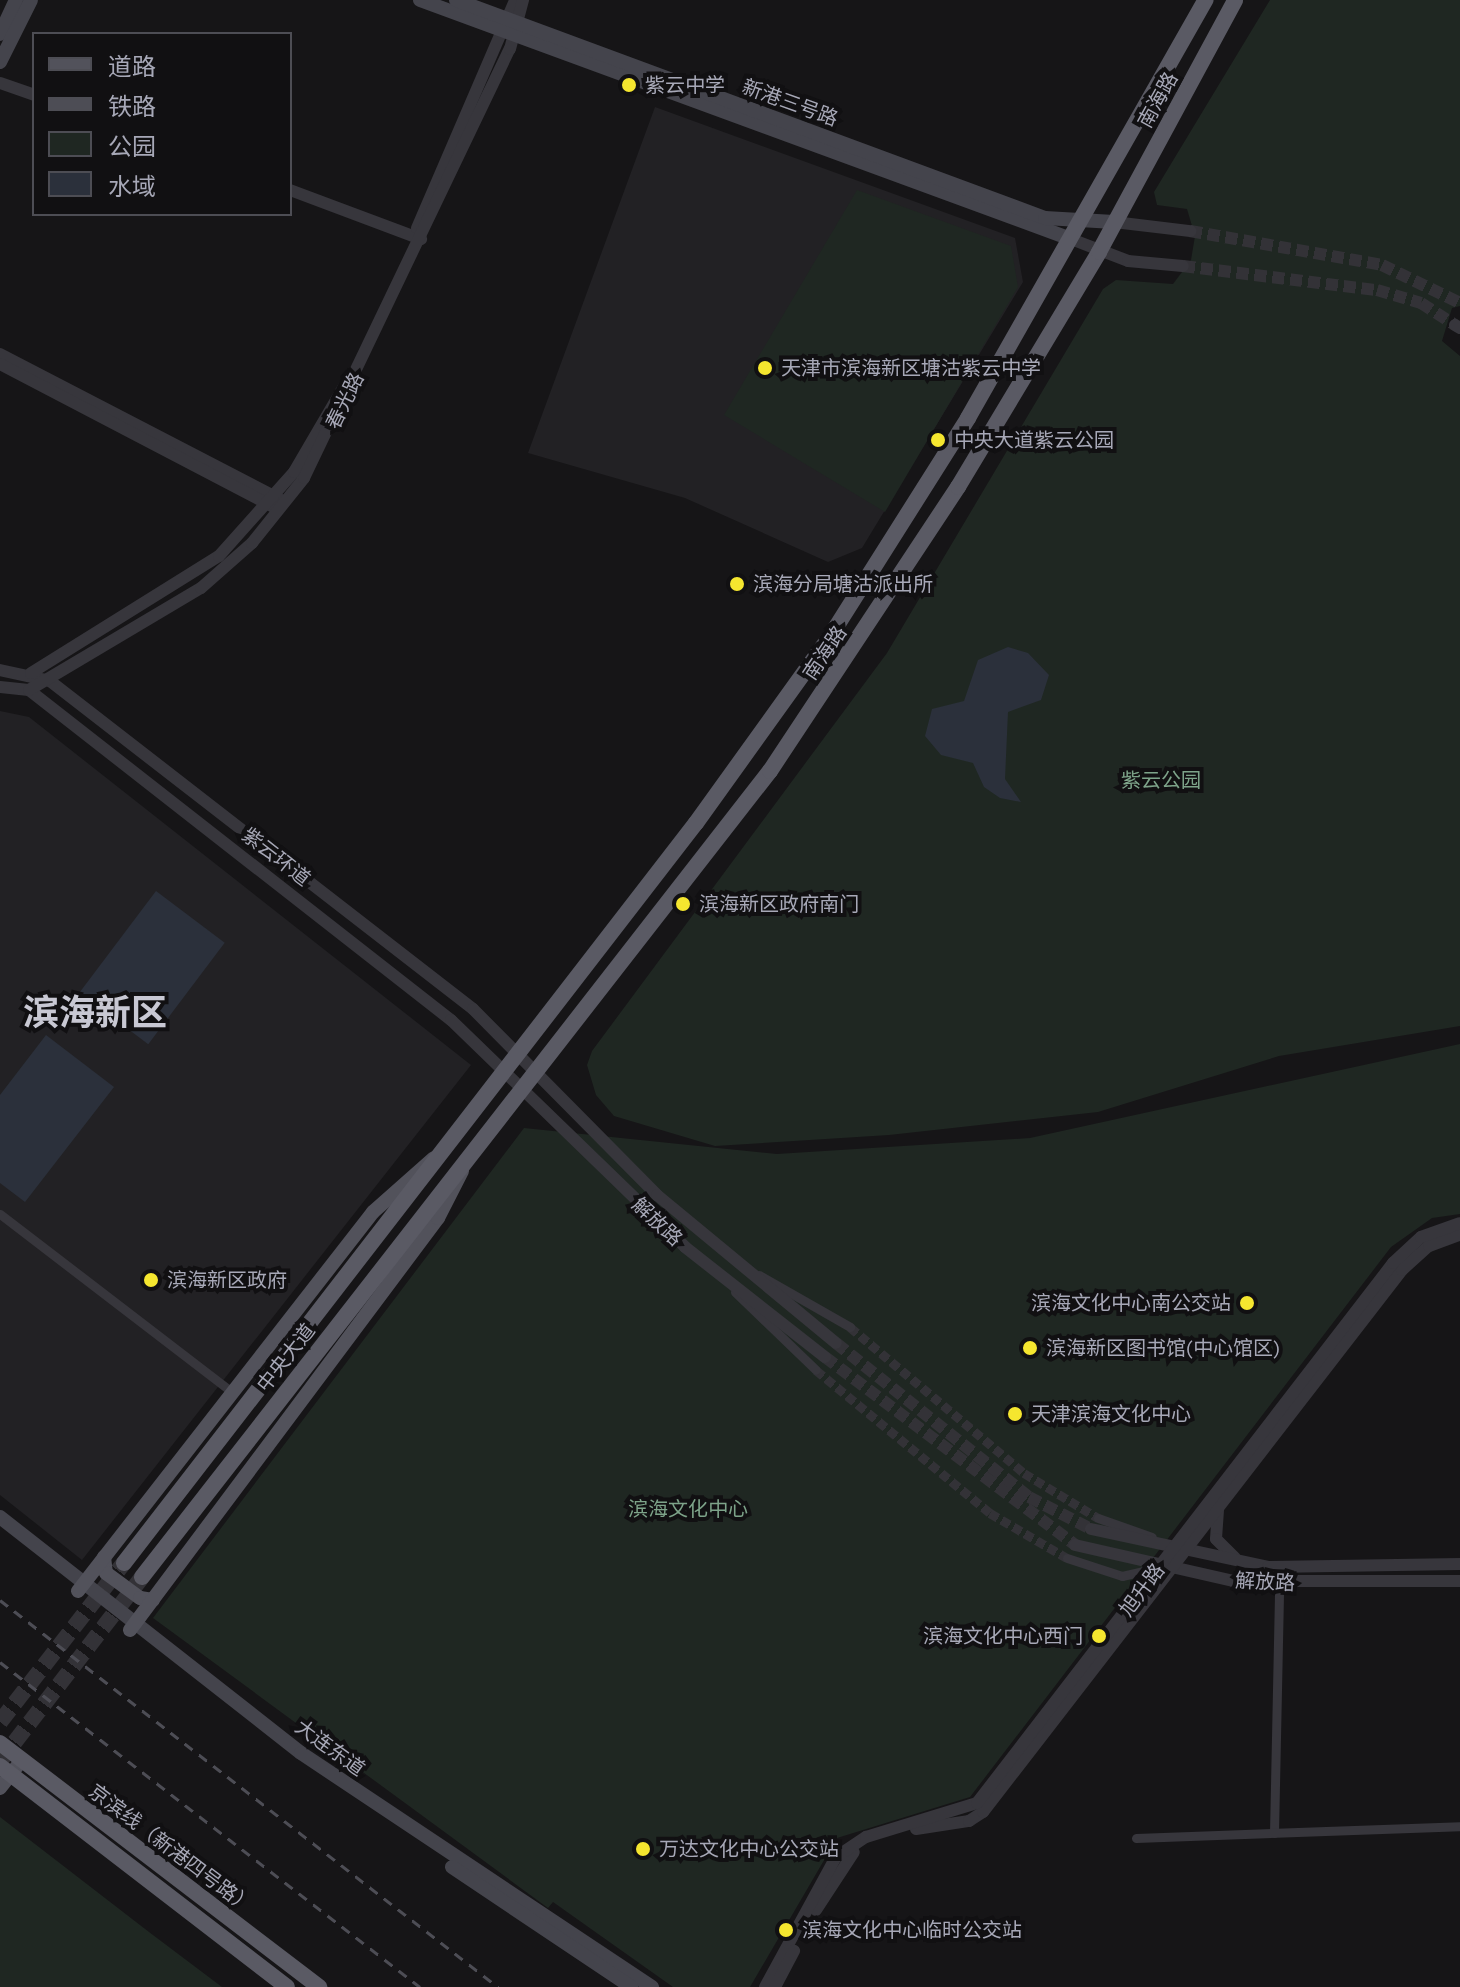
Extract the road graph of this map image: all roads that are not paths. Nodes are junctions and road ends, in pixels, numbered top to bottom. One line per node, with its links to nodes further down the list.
1 (16, 0): 10 (main road)
2 (31, 0): 11 (main road)
3 (420, 0): 9 (main road, 新港三号路)
4 (456, 0): 9 (main road, 新港三号路)
5 (515, 0): 9 (street, 春光路)
6 (523, 0): 9 (street, 春光路)
7 (1205, 0): 15 (highway, 南海路)
8 (1235, 0): 16 (highway, 南海路)
9 (511, 27): 15 (main road, 新港三号路); 18 (street, 春光路); 19 (main road, 新港三号路)
10 (0, 34)
11 (0, 62)
12 (0, 83): 13 (street)
13 (32, 94)
14 (292, 191): 18 (street)
15 (1082, 222): 16 (main road, 新港三号路); 19 (highway, 南海路)
16 (1114, 222): 17 (street); 20 (highway, 南海路)
17 (1190, 231)
18 (418, 237): 24 (street, 春光路)
19 (1071, 239): 20 (street); 30 (highway, 南海路)
20 (1099, 252): 21 (street); 32 (highway, 南海路)
21 (1183, 266)
22 (0, 354): 24 (street)
23 (0, 364): 24 (street)
24 (277, 503): 26 (street, 春光路); 27 (street, 春光路)
25 (0, 670): 26 (street, 紫云环道)
26 (31, 673): 27 (street, 紫云环道)
27 (50, 681): 29 (street, 春光路); 30 (street, 紫云环道)
28 (0, 687): 29 (street)
29 (29, 690): 31 (street, 紫云环道)
30 (520, 1051): 31 (highway, 南海路); 32 (street, 紫云环道)
31 (506, 1068): 33 (street, 解放路); 34 (highway, 南海路)
32 (538, 1070): 33 (highway, 南海路); 39 (street, 解放路)
33 (525, 1087): 35 (highway, 南海路); 40 (street, 解放路)
34 (444, 1151): 45 (main road); 54 (highway, 中央大道)
35 (464, 1166): 58 (highway, 中央大道); 62 (main road)
36 (0, 1214): 45 (street)
37 (1460, 1223): 51 (street, 旭升路)
38 (1460, 1235): 46 (street, 旭升路)
39 (737, 1265): 41 (street); 42 (street, 解放路)
40 (727, 1283): 43 (street, 解放路); 44 (street)
41 (850, 1327)
42 (836, 1343)
43 (825, 1357)
44 (816, 1370)
45 (232, 1392): 52 (main road)
46 (1220, 1504): 51 (street, 旭升路); 55 (street)
47 (0, 1517): 61 (main road, 大连东道)
48 (1094, 1524): 51 (street, 解放路)
49 (0, 1529): 61 (main road, 大连东道)
50 (1075, 1545): 57 (street, 解放路)
51 (1177, 1551): 55 (street, 解放路); 57 (street, 旭升路)
52 (104, 1557): 61 (main road); 62 (main road)
53 (1067, 1558): 57 (street)
54 (124, 1563)
55 (1249, 1564): 56 (street, 解放路)
56 (1460, 1564)
57 (1164, 1570): 60 (street, 解放路); 71 (street, 旭升路)
58 (142, 1577)
59 (1460, 1581): 60 (street, 解放路)
60 (1279, 1584): 69 (street)
61 (81, 1587): 63 (main road, 大连东道)
62 (153, 1600): 63 (main road)
63 (132, 1626): 74 (main road, 大连东道); 75 (main road, 大连东道)
64 (0, 1743): 65 (highway, 京滨线（新港四号路）)
65 (22, 1760): 66 (main road); 73 (highway, 京滨线（新港四号路）)
66 (6, 1770): 67 (main road); 72 (highway, 京滨线（新港四号路）)
67 (0, 1788)
68 (1460, 1826): 69 (street)
69 (1274, 1833): 70 (street)
70 (1136, 1838)
71 (805, 1922): 76 (street); 77 (street)
72 (287, 1987)
73 (319, 1987)
74 (631, 1987)
75 (652, 1987)
76 (765, 1987)
77 (775, 1987)

